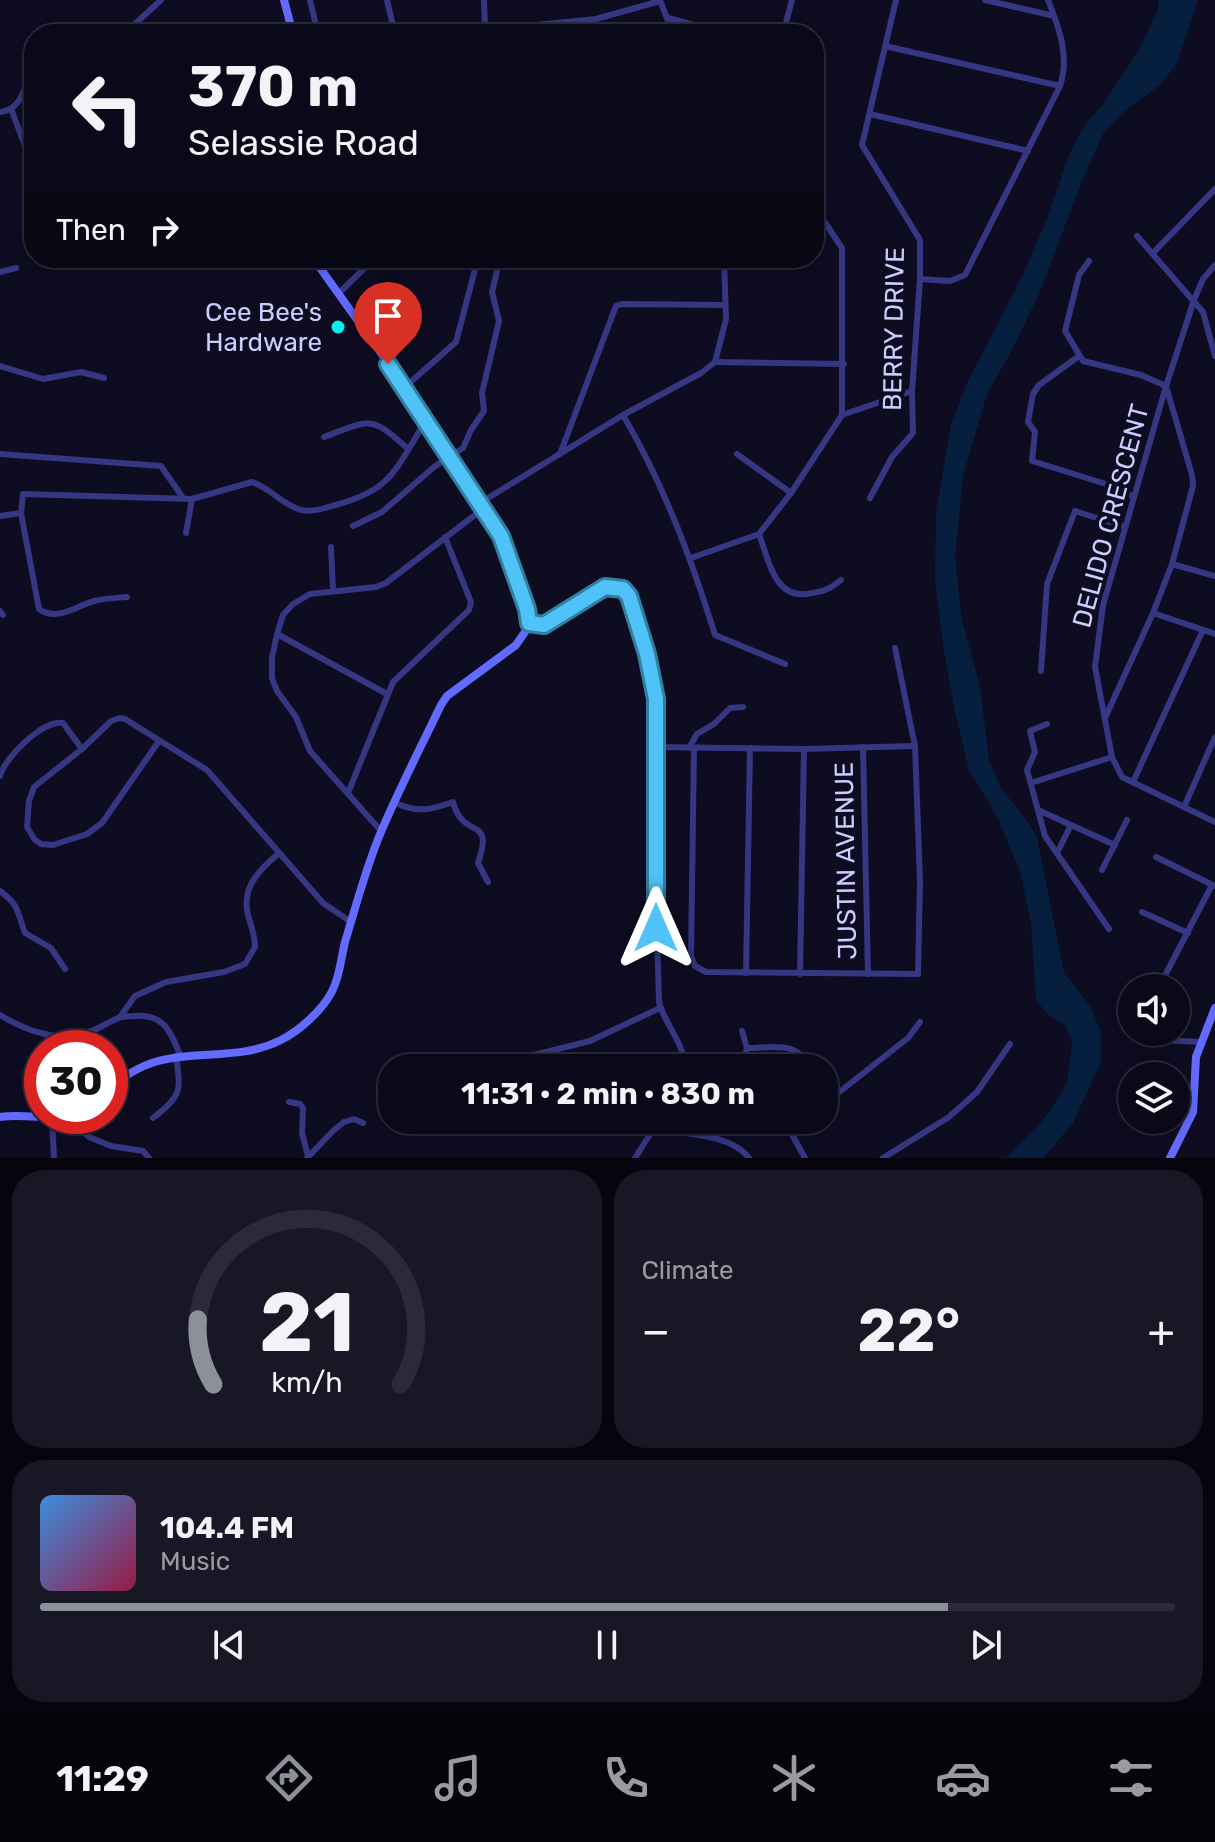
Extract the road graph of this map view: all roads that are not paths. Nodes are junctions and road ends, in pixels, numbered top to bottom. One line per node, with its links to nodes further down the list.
1 (161, 0): 13 (street)
2 (284, 0): 14 (street)
3 (310, 0): 15 (street)
4 (387, 0): 16 (street)
5 (484, 0): 17 (street)
6 (660, 0): 12 (street); 18 (street)
7 (792, 0): 21 (street)
8 (896, 0): 22 (street, BERRY DRIVE)
9 (985, 0): 11 (street)
10 (1048, 0): 11 (street)
11 (1054, 16): 23 (street)
12 (668, 18): 19 (street); 20 (street)
13 (135, 24)
14 (290, 24)
15 (316, 24)
16 (393, 24)
17 (485, 24)
18 (534, 24)
19 (670, 24)
20 (690, 24)
21 (786, 24)
22 (885, 46): 23 (street); 29 (street, BERRY DRIVE)
23 (1060, 86): 31 (street)
24 (24, 90): 25 (street)
25 (21, 98): 26 (street); 27 (street)
26 (24, 99)
27 (12, 111): 28 (street); 30 (street)
28 (0, 112)
29 (870, 114): 31 (street); 45 (street, BERRY DRIVE)
30 (24, 144)
31 (1028, 151): 45 (street)
32 (1215, 189): 35 (street)
33 (824, 221): 54 (street)
34 (1137, 236): 35 (street)
35 (1153, 253): 47 (street)
36 (1089, 261): 50 (street)
37 (1215, 265): 47 (street, DELIDO CRESCENT)
38 (16, 268): 44 (street)
39 (320, 268): 46 (street)
40 (365, 268): 46 (street)
41 (475, 268): 58 (street)
42 (498, 268): 68 (street)
43 (724, 268): 48 (street)
44 (0, 272)
45 (920, 279): 59 (street, BERRY DRIVE)
46 (339, 293): 53 (street)
47 (1194, 300): 51 (street); 57 (street, DELIDO CRESCENT)
48 (725, 305): 52 (street); 66 (street)
49 (416, 307): 53 (street)
50 (1079, 356): 57 (street); 70 (street)
51 (1215, 356)
52 (715, 362): 54 (street); 60 (street)
53 (388, 364): 58 (street)
54 (844, 364): 61 (street)
55 (0, 366): 56 (street)
56 (104, 378)
57 (1166, 386): 70 (street, DELIDO CRESCENT); 84 (street)
58 (405, 387): 62 (street)
59 (912, 391): 61 (street); 72 (street, BERRY DRIVE)
60 (623, 415): 66 (street); 83 (street)
61 (842, 415): 69 (street)
62 (426, 421): 64 (street); 68 (street)
63 (324, 437): 64 (street)
64 (408, 449): 73 (street)
65 (0, 454): 71 (street)
66 (560, 454): 74 (street)
67 (737, 454): 69 (street)
68 (449, 456): 74 (street); 77 (street)
69 (791, 493): 80 (street)
70 (1134, 497): 78 (street, DELIDO CRESCENT)
71 (183, 498): 73 (street); 75 (street)
72 (870, 498)
73 (192, 499): 79 (street)
74 (482, 505): 81 (street); 90 (street)
75 (21, 513): 76 (street); 88 (street)
76 (0, 516)
77 (353, 526)
78 (1125, 527): 96 (street); 99 (street, DELIDO CRESCENT)
79 (186, 533)
80 (759, 534): 83 (street); 86 (street)
81 (445, 537): 87 (street); 97 (street)
82 (331, 547): 87 (street)
83 (691, 558): 95 (street)
84 (1172, 564): 85 (street); 89 (street)
85 (1215, 576)
86 (841, 580)
87 (333, 591): 92 (street)
88 (127, 597)
89 (1153, 613): 91 (street); 99 (street)
90 (529, 623): 104 (street); 115 (street)
91 (1203, 630): 93 (street); 112 (street)
92 (277, 634): 97 (street); 114 (street)
93 (1215, 634)
94 (895, 648): 103 (street)
95 (785, 664)
96 (1041, 671)
97 (387, 694): 114 (street)
98 (743, 707): 106 (street)
99 (1105, 718): 110 (street, DELIDO CRESCENT)
100 (1047, 724): 113 (street)
101 (1215, 737): 116 (street)
102 (159, 741): 108 (street); 108 (street); 124 (street)
103 (915, 746): 105 (street); 137 (street)
104 (657, 747): 106 (street); 139 (street)
105 (863, 747): 109 (street); 137 (street, JUSTIN AVENUE)
106 (692, 748): 107 (street); 135 (street)
107 (750, 748): 109 (street); 135 (street)
108 (82, 749): 111 (street)
109 (804, 749): 136 (street)
110 (1112, 757): 112 (street, DELIDO CRESCENT); 113 (street)
111 (0, 776)
112 (1133, 782): 116 (street, DELIDO CRESCENT)
113 (1031, 783): 117 (street)
114 (348, 793): 121 (street)
115 (395, 803): 121 (street); 127 (street)
116 (1184, 807): 119 (street, DELIDO CRESCENT)
117 (1038, 810): 120 (street); 123 (street)
118 (1127, 820): 122 (street)
119 (1215, 822)
120 (1071, 825): 122 (street); 123 (street)
121 (381, 831): 131 (street)
122 (1115, 845): 126 (street)
123 (1057, 853): 132 (street)
124 (278, 854): 131 (street); 142 (street)
125 (1156, 857): 128 (street)
126 (1102, 870)
127 (488, 882)
128 (1214, 885): 133 (street)
129 (0, 891): 134 (street)
130 (1142, 912): 133 (street)
131 (351, 922): 153 (street)
132 (1109, 929)
133 (1188, 933): 138 (street)
134 (65, 969)
135 (746, 973): 136 (street)
136 (800, 974): 137 (street)
137 (868, 974)
138 (1166, 974)
139 (660, 1008): 149 (street); 150 (street)
140 (1215, 1008): 146 (street)
141 (0, 1015): 142 (street)
142 (120, 1017): 153 (street)
143 (920, 1022): 155 (street)
144 (742, 1031): 148 (street)
145 (1190, 1041): 146 (street)
146 (1201, 1042): 173 (street)
147 (1010, 1044): 172 (street)
148 (747, 1048): 151 (street); 152 (street)
149 (540, 1054)
150 (681, 1054)
151 (746, 1054)
152 (802, 1054)
153 (178, 1056): 154 (street); 159 (street)
154 (128, 1074)
155 (838, 1093)
156 (289, 1102): 166 (street)
157 (0, 1117): 158 (street)
158 (24, 1117)
159 (153, 1118)
160 (363, 1123): 166 (street)
161 (53, 1134): 167 (street)
162 (86, 1134): 168 (street)
163 (650, 1134): 169 (street)
164 (684, 1134): 170 (street)
165 (793, 1134): 171 (street)
166 (308, 1157)
167 (54, 1158)
168 (149, 1158)
169 (635, 1158)
170 (749, 1158)
171 (805, 1158)
172 (883, 1158)
173 (1170, 1158)

